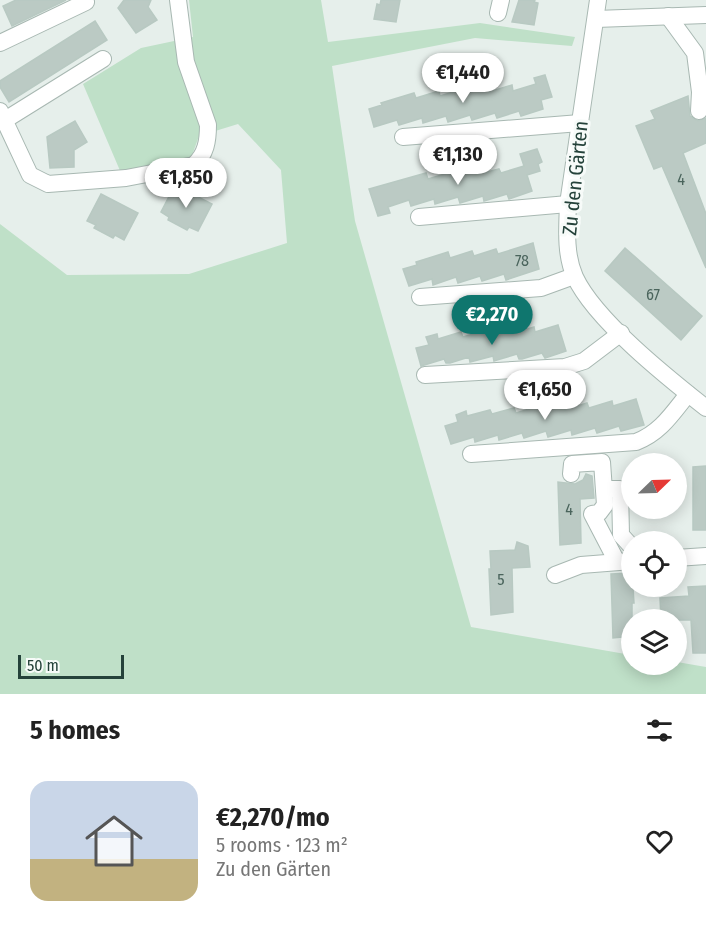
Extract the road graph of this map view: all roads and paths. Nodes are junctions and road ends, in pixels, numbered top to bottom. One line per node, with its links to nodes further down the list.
1 (178, 0): 11 (street)
2 (598, 0): 6 (street, Zu den Gärten)
3 (86, 2): 7 (street)
4 (706, 15): 5 (street)
5 (668, 16): 6 (street); 8 (street)
6 (596, 19): 12 (street, Zu den Gärten)
7 (0, 43)
8 (700, 55): 10 (street)
9 (103, 59): 11 (street)
10 (699, 111)
11 (3, 116)
12 (580, 123): 13 (street); 14 (street, Zu den Gärten)
13 (403, 137)
14 (568, 204): 15 (street); 16 (street, Zu den Gärten)
15 (419, 217)
16 (574, 276): 17 (street); 18 (street, Zu den Gärten)
17 (420, 297)
18 (621, 333): 19 (street); 20 (street, Zu den Gärten)
19 (425, 375)
20 (688, 394): 21 (street, Zu den Gärten); 22 (street)
21 (706, 408)
22 (471, 453)
23 (571, 474): 24 (street)
24 (604, 489): 25 (street); 26 (street)
25 (621, 535)
26 (621, 556)
27 (706, 556): 28 (street)
28 (687, 557)
29 (621, 561): 30 (street)
30 (555, 575)

